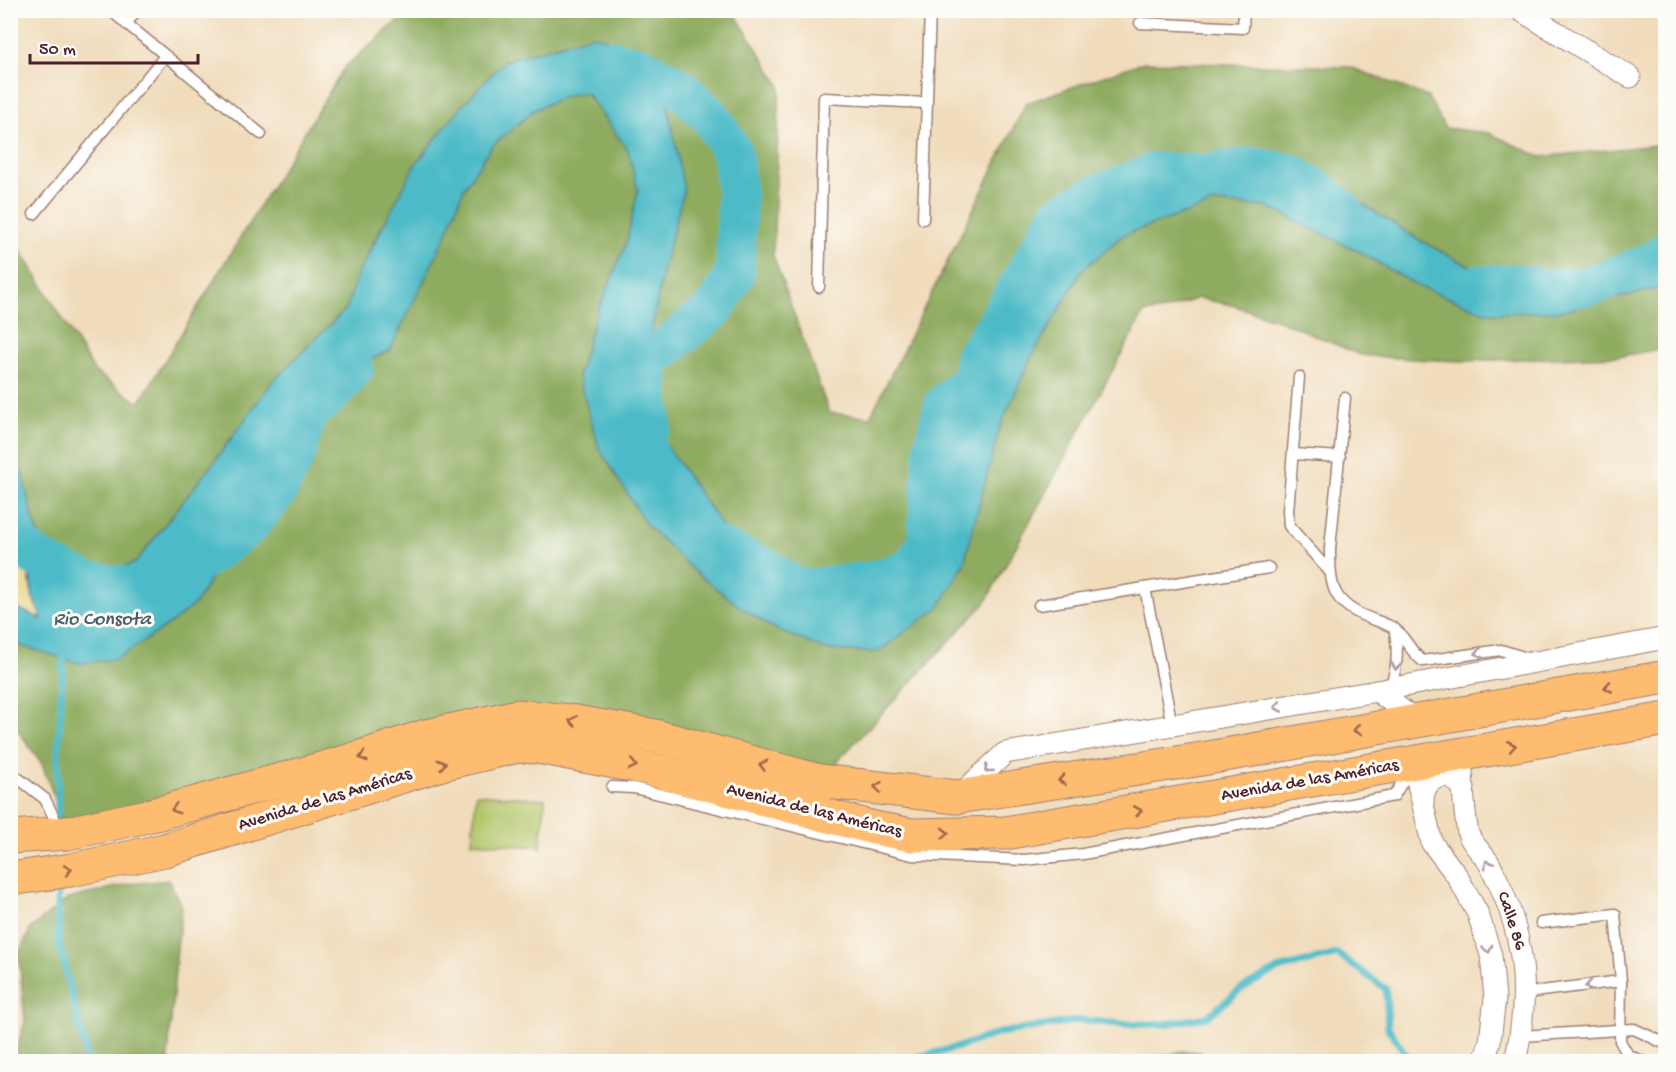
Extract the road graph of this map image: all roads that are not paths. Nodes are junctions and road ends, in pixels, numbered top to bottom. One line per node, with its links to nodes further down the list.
1 (110, 10): 7 (lane)
2 (137, 10): 7 (lane)
3 (930, 10): 10 (lane)
4 (1244, 10): 6 (lane)
5 (1520, 10): 9 (street)
6 (1140, 23)
7 (126, 24): 8 (lane)
8 (165, 56): 11 (lane); 12 (lane)
9 (1630, 76)
10 (926, 103): 13 (lane); 14 (lane)
11 (261, 134)
12 (34, 214)
13 (922, 219)
14 (819, 287)
15 (1299, 377): 17 (lane)
16 (1345, 398): 18 (lane)
17 (1293, 454): 18 (lane); 20 (lane)
18 (1340, 457): 20 (lane)
19 (1269, 568): 21 (lane)
20 (1330, 572): 23 (lane)
21 (1145, 588): 22 (lane); 29 (lane)
22 (1039, 605)
23 (1394, 628): 25 (lane, one-way to 23); 27 (lane, one-way to 27)
24 (1665, 638): 25 (street)
25 (1535, 661): 27 (street)
26 (1665, 677): 30 (main road, Avenida de las Américas, one-way to 30)
27 (1383, 689): 29 (street, one-way to 29); 30 (street)
28 (1665, 719): 30 (main road, Avenida de las Américas, one-way to 28)
29 (1172, 725): 35 (street, one-way to 35)
30 (1438, 738): 31 (main road); 34 (street, Calle 86); 35 (main road, Avenida de las Américas, one-way to 35)
31 (1413, 763): 33 (lane); 36 (street, Calle 86); 39 (main road, Avenida de las Américas, one-way to 31)
32 (10, 772): 37 (lane)
33 (612, 787)
34 (1464, 788): 36 (street); 42 (street, Calle 86, one-way to 34)
35 (957, 797): 37 (main road, Avenida de las Américas, one-way to 37)
36 (1423, 802): 46 (street, Calle 86, one-way to 46)
37 (61, 833): 38 (main road, Avenida de las Américas)
38 (10, 837)
39 (10, 879)
40 (1541, 923): 41 (lane)
41 (1621, 981): 42 (lane, one-way to 42); 43 (lane)
42 (1525, 993): 44 (street, Calle 86)
43 (1620, 1029): 44 (lane); 45 (lane); 48 (lane)
44 (1521, 1036): 47 (street, Calle 86)
45 (1665, 1044)
46 (1484, 1062)
47 (1515, 1062)
48 (1642, 1062)

